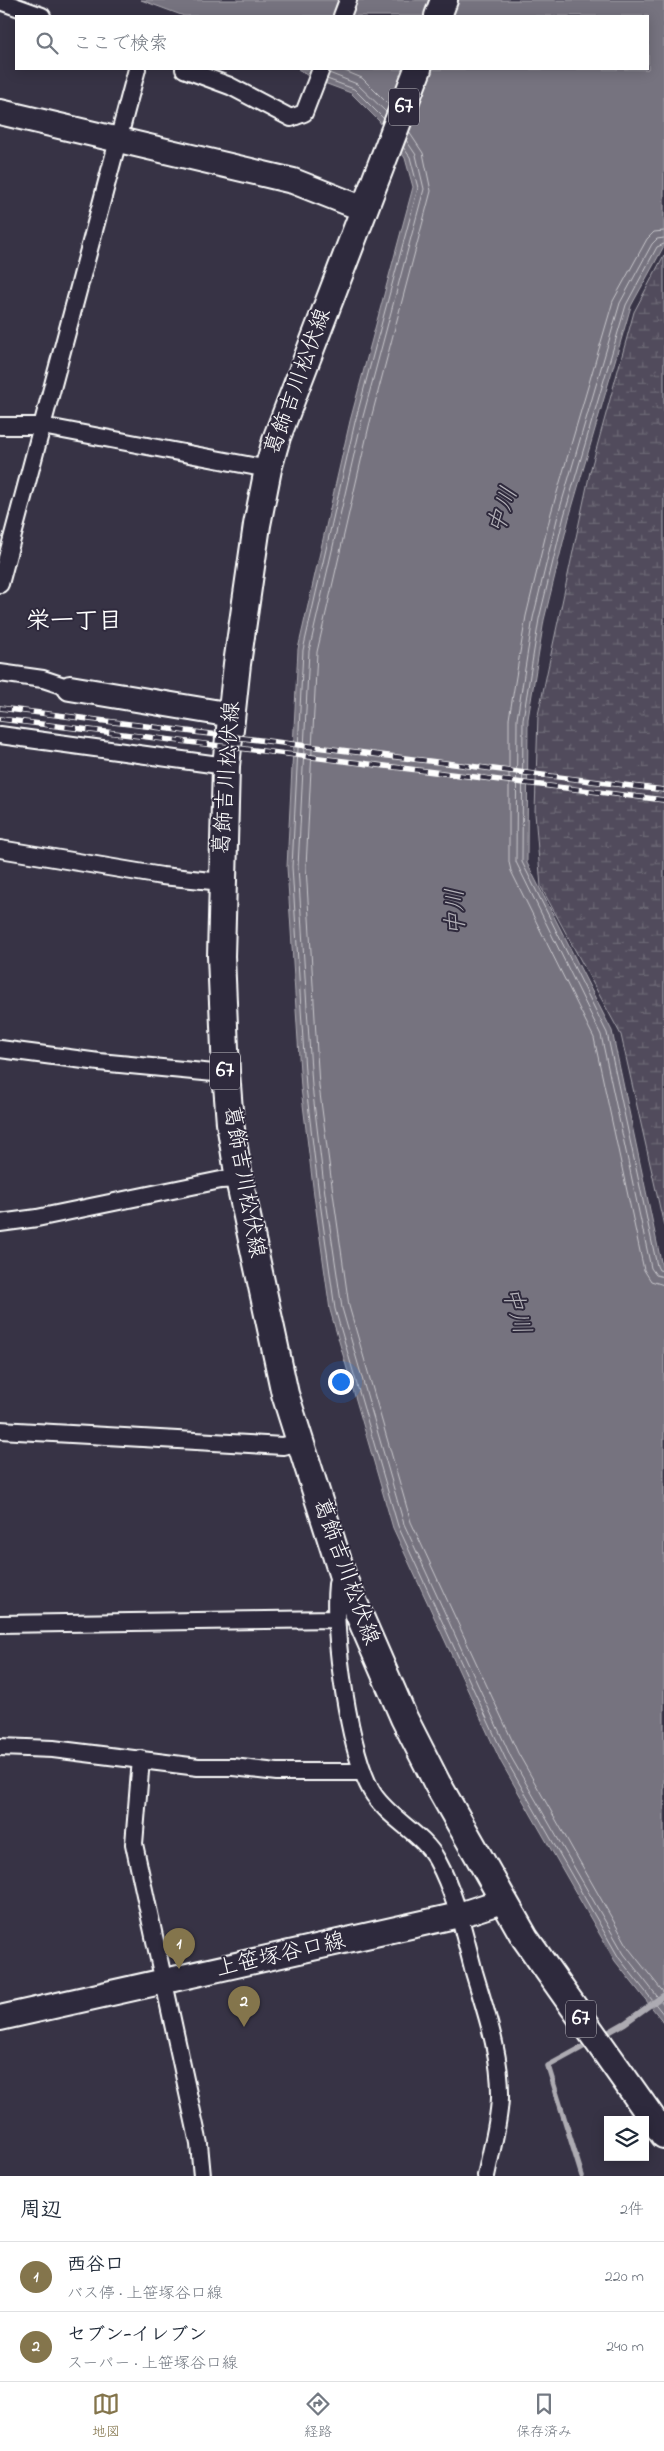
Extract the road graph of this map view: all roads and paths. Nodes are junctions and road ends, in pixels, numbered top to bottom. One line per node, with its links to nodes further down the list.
1 (348, 0): 5 (street)
2 (444, 0): 6 (main road)
3 (0, 1): 4 (street)
4 (39, 15)
5 (342, 15)
6 (438, 15)
7 (137, 70): 12 (street)
8 (187, 70): 9 (street)
9 (321, 70)
10 (418, 70): 13 (main road, 葛飾吉川松伏線 / 67)
11 (0, 112): 12 (street)
12 (118, 139): 13 (street); 15 (street)
13 (364, 209): 16 (main road, 葛飾吉川松伏線 / 67)
14 (0, 426): 15 (street)
15 (42, 426): 16 (street); 17 (street)
16 (268, 469): 20 (main road, 葛飾吉川松伏線 / 67)
17 (0, 584)
18 (0, 673): 19 (street)
19 (70, 688): 20 (street)
20 (232, 715): 22 (main road, 葛飾吉川松伏線 / 67)
21 (0, 735): 22 (street)
22 (226, 766): 24 (main road, 葛飾吉川松伏線 / 67)
23 (0, 849): 24 (street)
24 (222, 882): 26 (main road, 葛飾吉川松伏線 / 67)
25 (0, 1049): 26 (street)
26 (226, 1072): 27 (main road, 葛飾吉川松伏線 / 67)
27 (239, 1179): 28 (street); 30 (main road, 葛飾吉川松伏線 / 67)
28 (0, 1223)
29 (0, 1430): 30 (street)
30 (299, 1442): 31 (main road, 葛飾吉川松伏線 / 67)
31 (344, 1580): 32 (street); 37 (main road, 葛飾吉川松伏線 / 67)
32 (336, 1620): 33 (street); 36 (street)
33 (0, 1624)
34 (0, 1747): 35 (street)
35 (141, 1759): 36 (street); 39 (street)
36 (363, 1772): 38 (street)
37 (502, 1901): 38 (street, 上笹塚谷口線); 41 (main road, 葛飾吉川松伏線 / 67)
38 (459, 1915): 39 (street, 上笹塚谷口線); 43 (street)
39 (164, 1982): 40 (street, 上笹塚谷口線); 42 (street)
40 (0, 2018)
41 (664, 2135)
42 (202, 2176)
43 (486, 2176)

